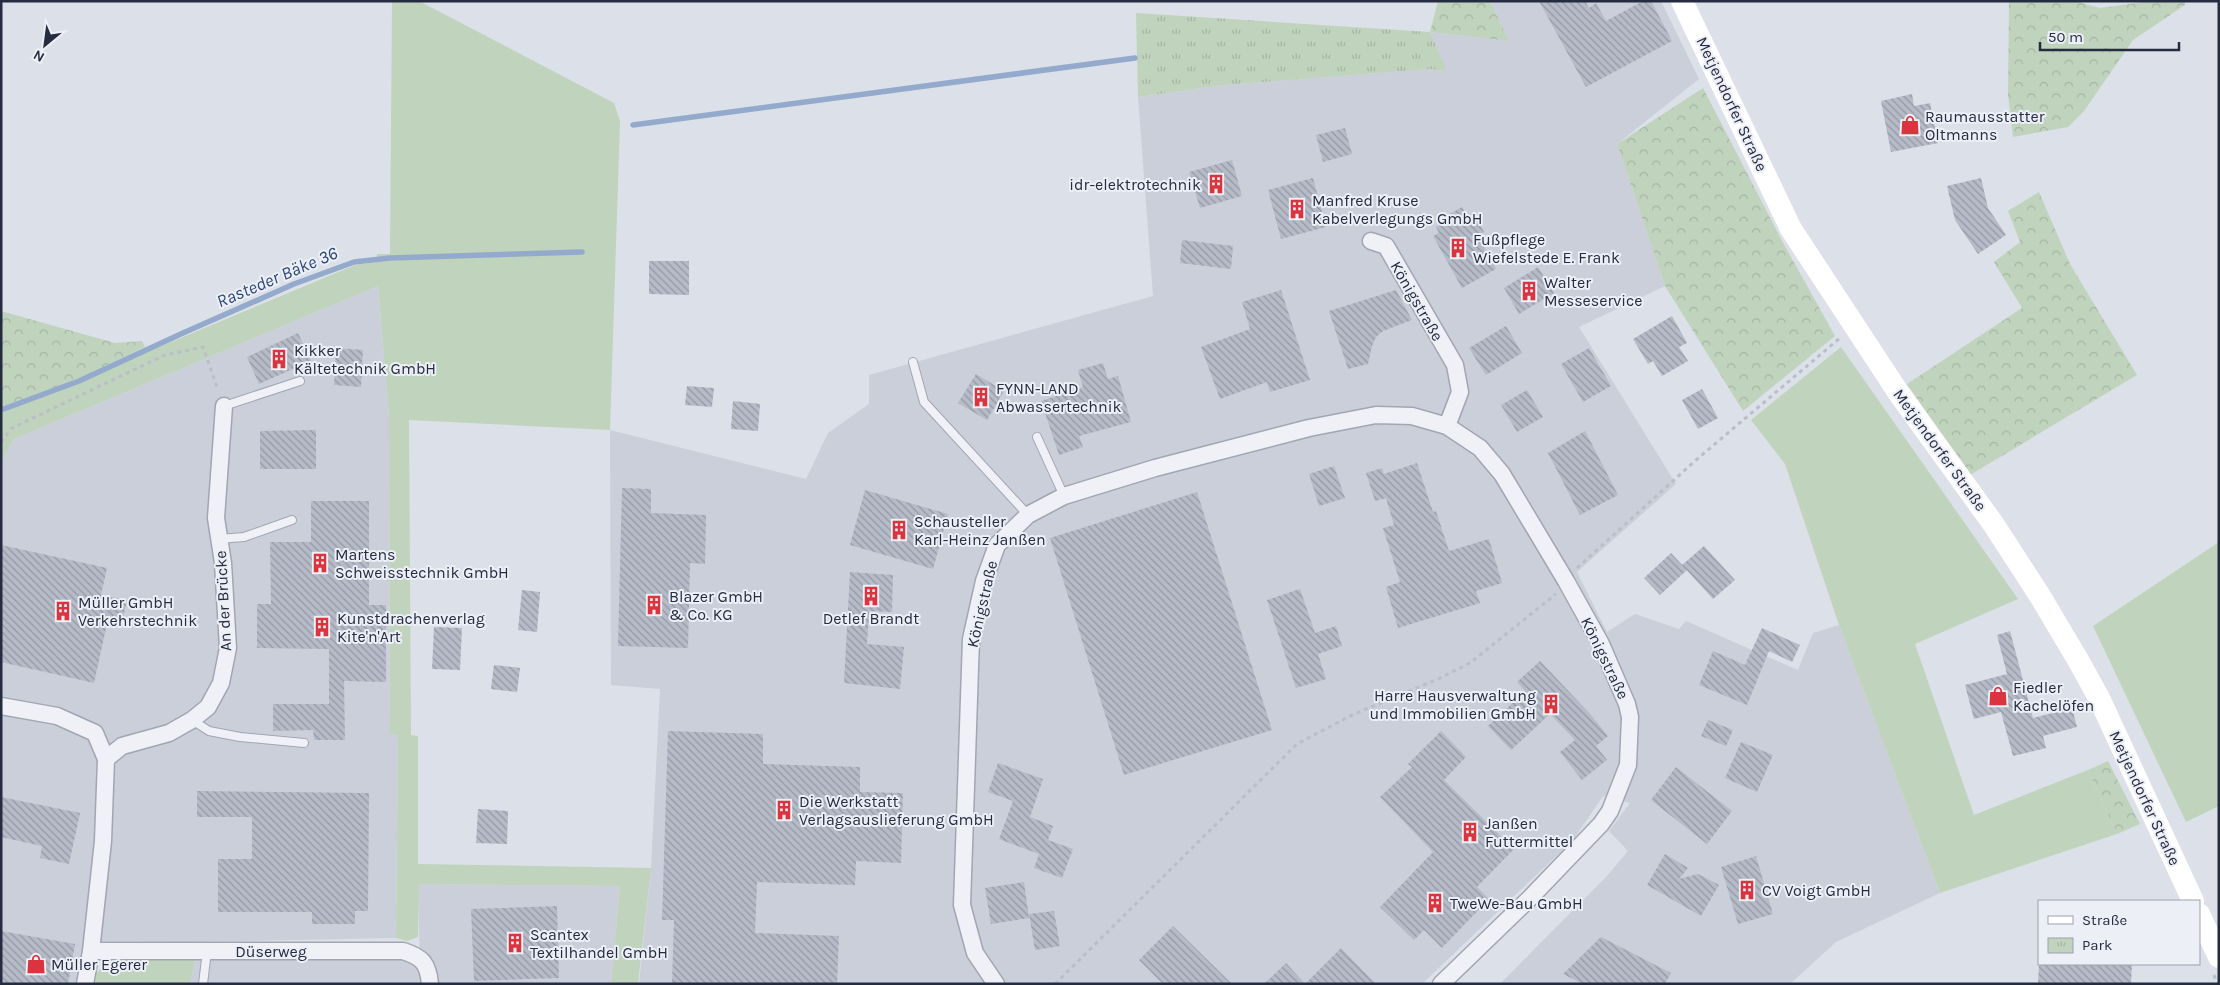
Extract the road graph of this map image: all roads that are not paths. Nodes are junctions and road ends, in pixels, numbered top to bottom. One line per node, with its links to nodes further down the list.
1 (1682, 1): 16 (street, Metjendorfer Straße)
2 (1371, 241): 6 (street, Königstraße)
3 (914, 362): 9 (lane)
4 (300, 381): 5 (lane)
5 (224, 406): 11 (street, An der Brücke)
6 (1447, 426): 8 (street, Königstraße); 25 (street, Königstraße)
7 (1037, 437): 8 (lane)
8 (1064, 496): 9 (street, Königstraße)
9 (1028, 516): 24 (street, Königstraße)
10 (292, 520): 11 (lane)
11 (219, 539): 13 (street, An der Brücke)
12 (1, 706): 15 (street)
13 (192, 720): 14 (lane); 15 (street, An der Brücke)
14 (304, 743)
15 (106, 758): 18 (street)
16 (2193, 900)
17 (2200, 916): 20 (street)
18 (91, 951): 19 (street, Düserweg); 21 (street)
19 (207, 951): 22 (lane); 23 (street, Düserweg)
20 (2219, 957)
21 (85, 984)
22 (203, 984)
23 (430, 984)
24 (996, 984)
25 (1441, 984)

